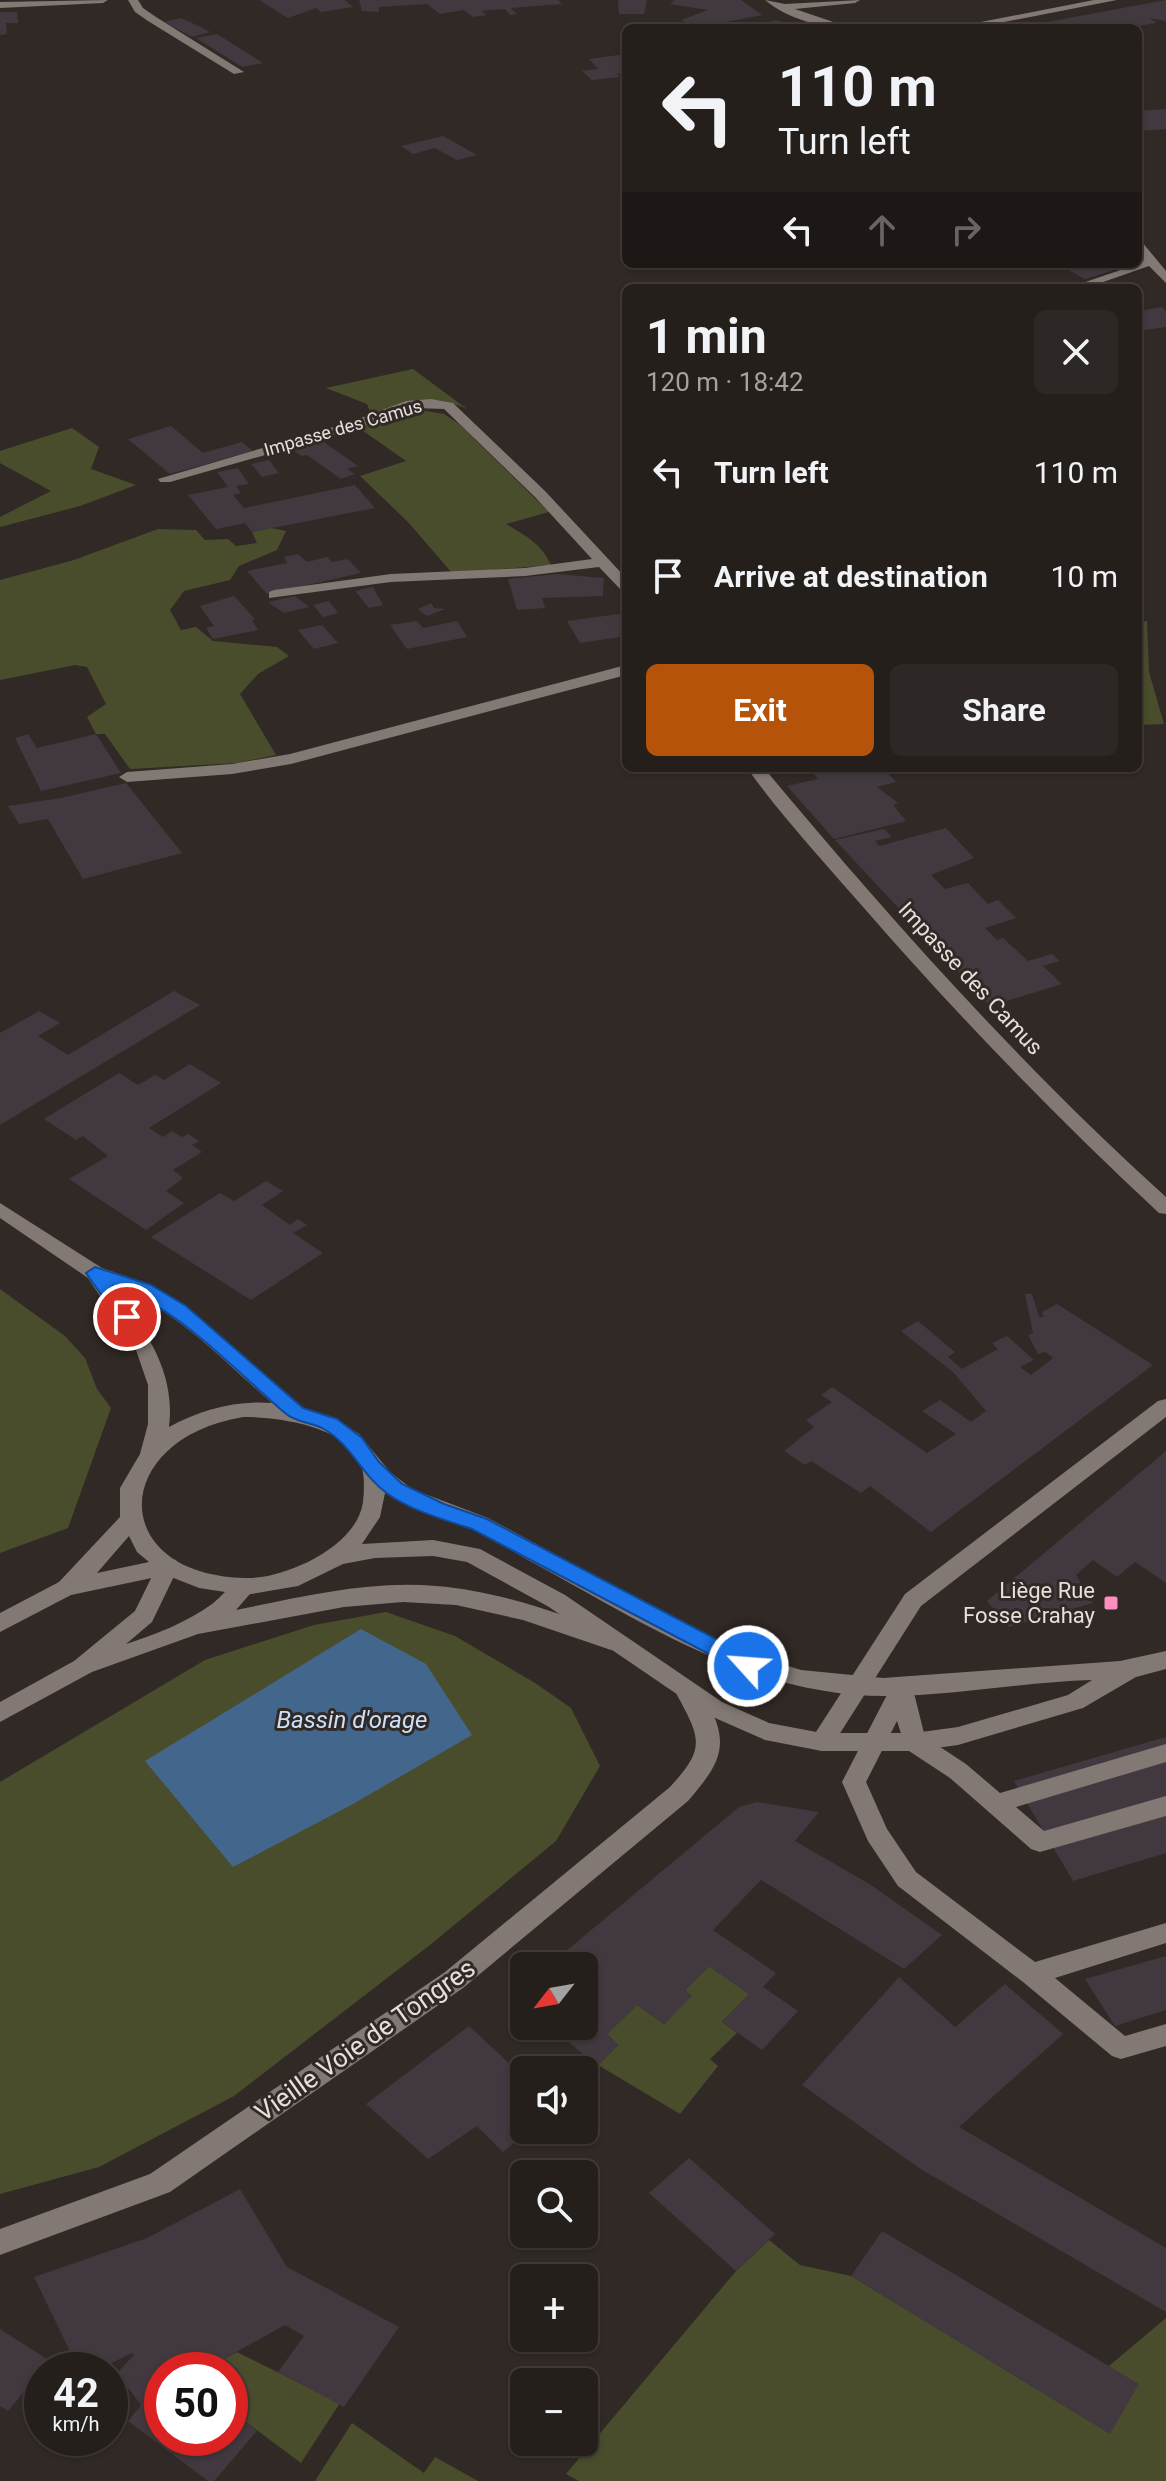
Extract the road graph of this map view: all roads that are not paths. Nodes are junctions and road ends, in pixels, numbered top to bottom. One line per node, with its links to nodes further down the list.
1 (103, 0): 6 (street)
2 (133, 0): 10 (street)
3 (770, 0): 7 (street)
4 (855, 0): 7 (street)
5 (1112, 0): 9 (street)
6 (0, 5)
7 (780, 7): 8 (street)
8 (830, 24)
9 (977, 24)
10 (238, 72)
11 (1142, 250): 12 (street)
12 (1152, 261): 13 (street); 15 (street)
13 (1142, 264)
14 (1132, 268): 16 (street)
15 (1166, 279)
16 (1086, 284)
17 (165, 479): 18 (street, Impasse des Camus)
18 (604, 562): 19 (street, Impasse des Camus); 20 (street)
19 (622, 582)
20 (274, 595)
21 (622, 671): 23 (street)
22 (758, 772): 24 (street, Impasse des Camus)
23 (127, 777)
24 (1166, 1208)
25 (0, 1209): 26 (street)
26 (95, 1273): 28 (street); 29 (street)
27 (1166, 1406): 42 (street)
28 (296, 1412): 29 (street); 30 (street)
29 (151, 1454): 31 (street)
30 (372, 1467): 32 (street); 42 (street)
31 (131, 1519): 33 (street); 35 (street)
32 (338, 1557): 34 (street); 38 (street)
33 (168, 1566): 34 (street); 35 (street); 40 (street)
34 (245, 1587): 37 (street)
35 (65, 1588): 36 (street)
36 (0, 1623)
37 (196, 1626): 38 (street); 40 (street)
38 (612, 1641): 44 (street)
39 (1166, 1660): 41 (street)
40 (82, 1667): 45 (street)
41 (1130, 1669): 43 (street); 47 (street)
42 (860, 1687): 43 (street); 46 (street)
43 (901, 1689): 47 (street); 48 (street)
44 (688, 1693): 46 (street); 55 (street, Vieille Voie de Tongres)
45 (0, 1713)
46 (822, 1742): 48 (street)
47 (914, 1742): 48 (street); 50 (street)
48 (872, 1743): 53 (street)
49 (1166, 1753): 50 (street)
50 (994, 1804): 51 (street)
51 (1166, 1806)
52 (1166, 1933): 53 (street)
53 (1032, 1974): 54 (street)
54 (1166, 2035)
55 (0, 2242)

